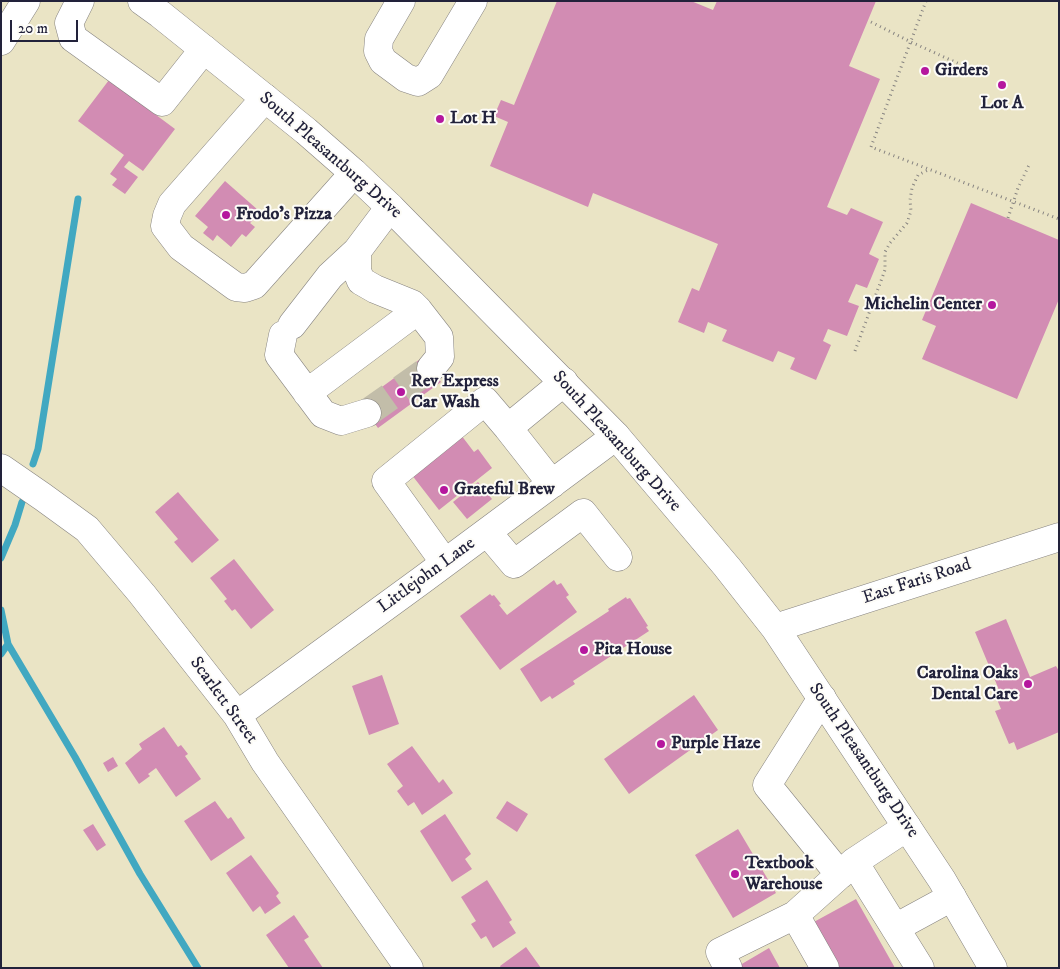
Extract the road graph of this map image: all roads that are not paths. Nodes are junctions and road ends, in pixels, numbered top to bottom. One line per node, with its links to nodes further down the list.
1 (80, 1): 7 (main road)
2 (142, 1): 7 (main road, South Pleasantburg Drive)
3 (401, 1): 4 (main road)
4 (473, 1)
5 (21, 3): 6 (main road)
6 (1, 41)
7 (204, 49): 8 (main road, South Pleasantburg Drive)
8 (265, 98): 9 (main road, South Pleasantburg Drive); 9 (main road)
9 (354, 173): 10 (main road, South Pleasantburg Drive)
10 (390, 207): 11 (main road); 14 (main road, South Pleasantburg Drive)
11 (358, 251): 12 (main road); 15 (main road)
12 (418, 310): 13 (main road); 15 (main road)
13 (431, 368)
14 (564, 382): 17 (main road); 18 (main road, South Pleasantburg Drive)
15 (307, 393): 16 (main road)
16 (367, 413)
17 (508, 428): 20 (main road); 25 (main road)
18 (616, 436): 20 (main road, Littlejohn Lane); 26 (main road, South Pleasantburg Drive)
19 (1, 468): 28 (main road, Scarlett Street)
20 (545, 489): 21 (main road); 22 (main road, Littlejohn Lane)
21 (565, 527): 22 (main road); 24 (main road)
22 (487, 532): 25 (main road, Littlejohn Lane)
23 (1059, 537): 26 (main road, East Faris Road)
24 (618, 557)
25 (445, 563): 28 (main road, Littlejohn Lane)
26 (775, 628): 27 (main road, South Pleasantburg Drive)
27 (822, 698): 29 (main road, South Pleasantburg Drive); 30 (main road)
28 (237, 715): 34 (main road, Scarlett Street)
29 (907, 827): 30 (main road); 31 (main road, South Pleasantburg Drive)
30 (847, 868): 32 (main road); 33 (main road)
31 (952, 897): 33 (main road); 38 (main road, South Pleasantburg Drive)
32 (795, 915): 35 (main road); 36 (main road)
33 (895, 928): 37 (main road)
34 (409, 968)
35 (728, 968)
36 (826, 968)
37 (920, 968)
38 (993, 968)

